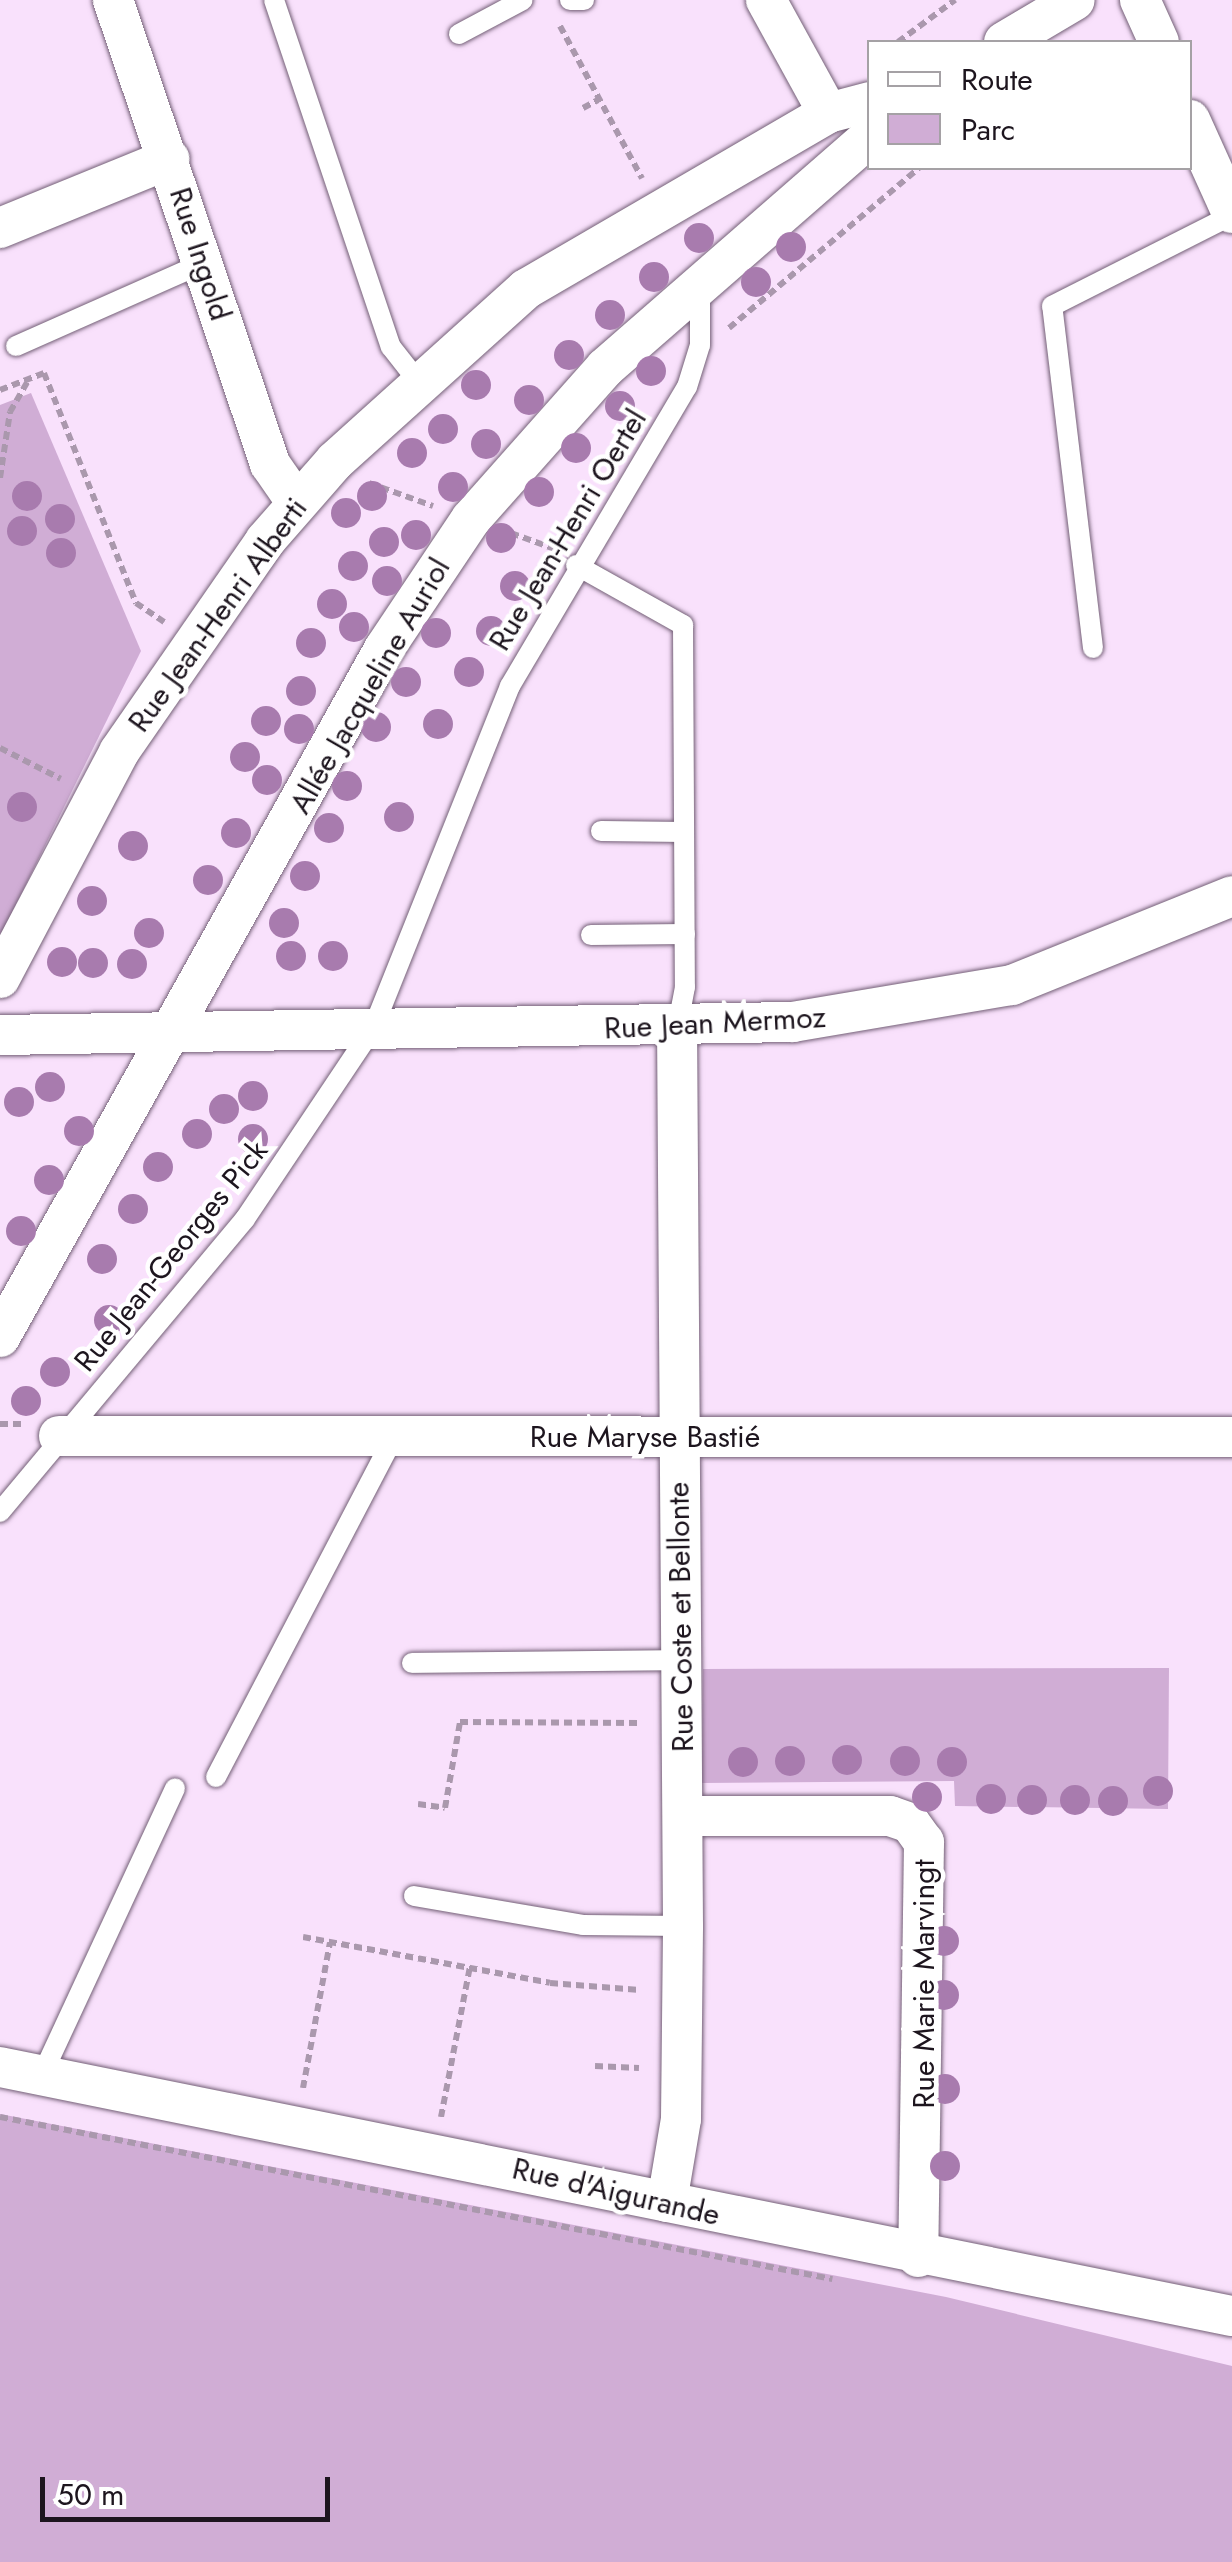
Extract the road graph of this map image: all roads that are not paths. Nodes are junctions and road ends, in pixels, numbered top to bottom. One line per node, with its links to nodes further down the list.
1 (113, 0): 18 (street, Rue Ingold)
2 (274, 0): 24 (lane)
3 (523, 0): 10 (lane)
4 (584, 0): 9 (lane)
5 (766, 0): 15 (street)
6 (1019, 0): 11 (street)
7 (1075, 0): 12 (street)
8 (1140, 0): 13 (street)
9 (565, 8)
10 (459, 34)
11 (979, 40)
12 (1007, 40)
13 (1158, 40)
14 (867, 103): 15 (street, Rue Jean-Henri Alberti)
15 (828, 113): 24 (street, Rue Jean-Henri Alberti)
16 (1192, 124): 19 (street)
17 (867, 140): 22 (street, Allée Jacqueline Auriol)
18 (169, 160): 20 (street); 21 (street, Rue Ingold)
19 (1232, 214): 27 (lane)
20 (0, 228)
21 (203, 263): 23 (lane); 25 (street, Rue Ingold)
22 (700, 283): 26 (lane, Rue Jean-Henri Oertel); 35 (street, Allée Jacqueline Auriol)
23 (16, 346)
24 (418, 380): 25 (street, Rue Jean-Henri Alberti)
25 (297, 503): 33 (street, Rue Jean-Henri Alberti)
26 (576, 565): 29 (lane); 34 (lane, Rue Jean-Henri Oertel)
27 (1093, 648)
28 (601, 831): 29 (lane)
29 (684, 832): 32 (lane)
30 (1232, 896): 36 (street, Rue Jean Mermoz)
31 (592, 934): 32 (lane)
32 (685, 934): 36 (lane)
33 (0, 978)
34 (374, 1026): 35 (street, Rue Jean Mermoz); 36 (street, Rue Jean Mermoz); 39 (lane, Rue Jean-Georges Pick)
35 (177, 1030): 37 (street, Rue Jean Mermoz); 38 (street, Allée Jacqueline Auriol)
36 (677, 1030): 41 (street, Rue Coste et Bellonte)
37 (0, 1035)
38 (0, 1337)
39 (59, 1436): 40 (street, Rue Maryse Bastié); 43 (lane, Rue Jean-Georges Pick)
40 (394, 1436): 41 (street, Rue Maryse Bastié); 46 (lane)
41 (678, 1436): 42 (street, Rue Maryse Bastié); 44 (street, Rue Coste et Bellonte)
42 (1232, 1437)
43 (0, 1512)
44 (681, 1660): 45 (lane); 48 (street, Rue Coste et Bellonte)
45 (412, 1663)
46 (216, 1777)
47 (175, 1788): 52 (lane)
48 (683, 1816): 50 (street, Rue Coste et Bellonte); 54 (street, Rue Marie Marvingt)
49 (414, 1896): 50 (lane)
50 (683, 1926): 53 (street, Rue Coste et Bellonte)
51 (0, 2067): 52 (street, Rue d'Aigurande)
52 (42, 2075): 53 (street, Rue d'Aigurande)
53 (667, 2202): 54 (street, Rue d'Aigurande)
54 (918, 2257): 55 (street, Rue d'Aigurande)
55 (1232, 2316)

